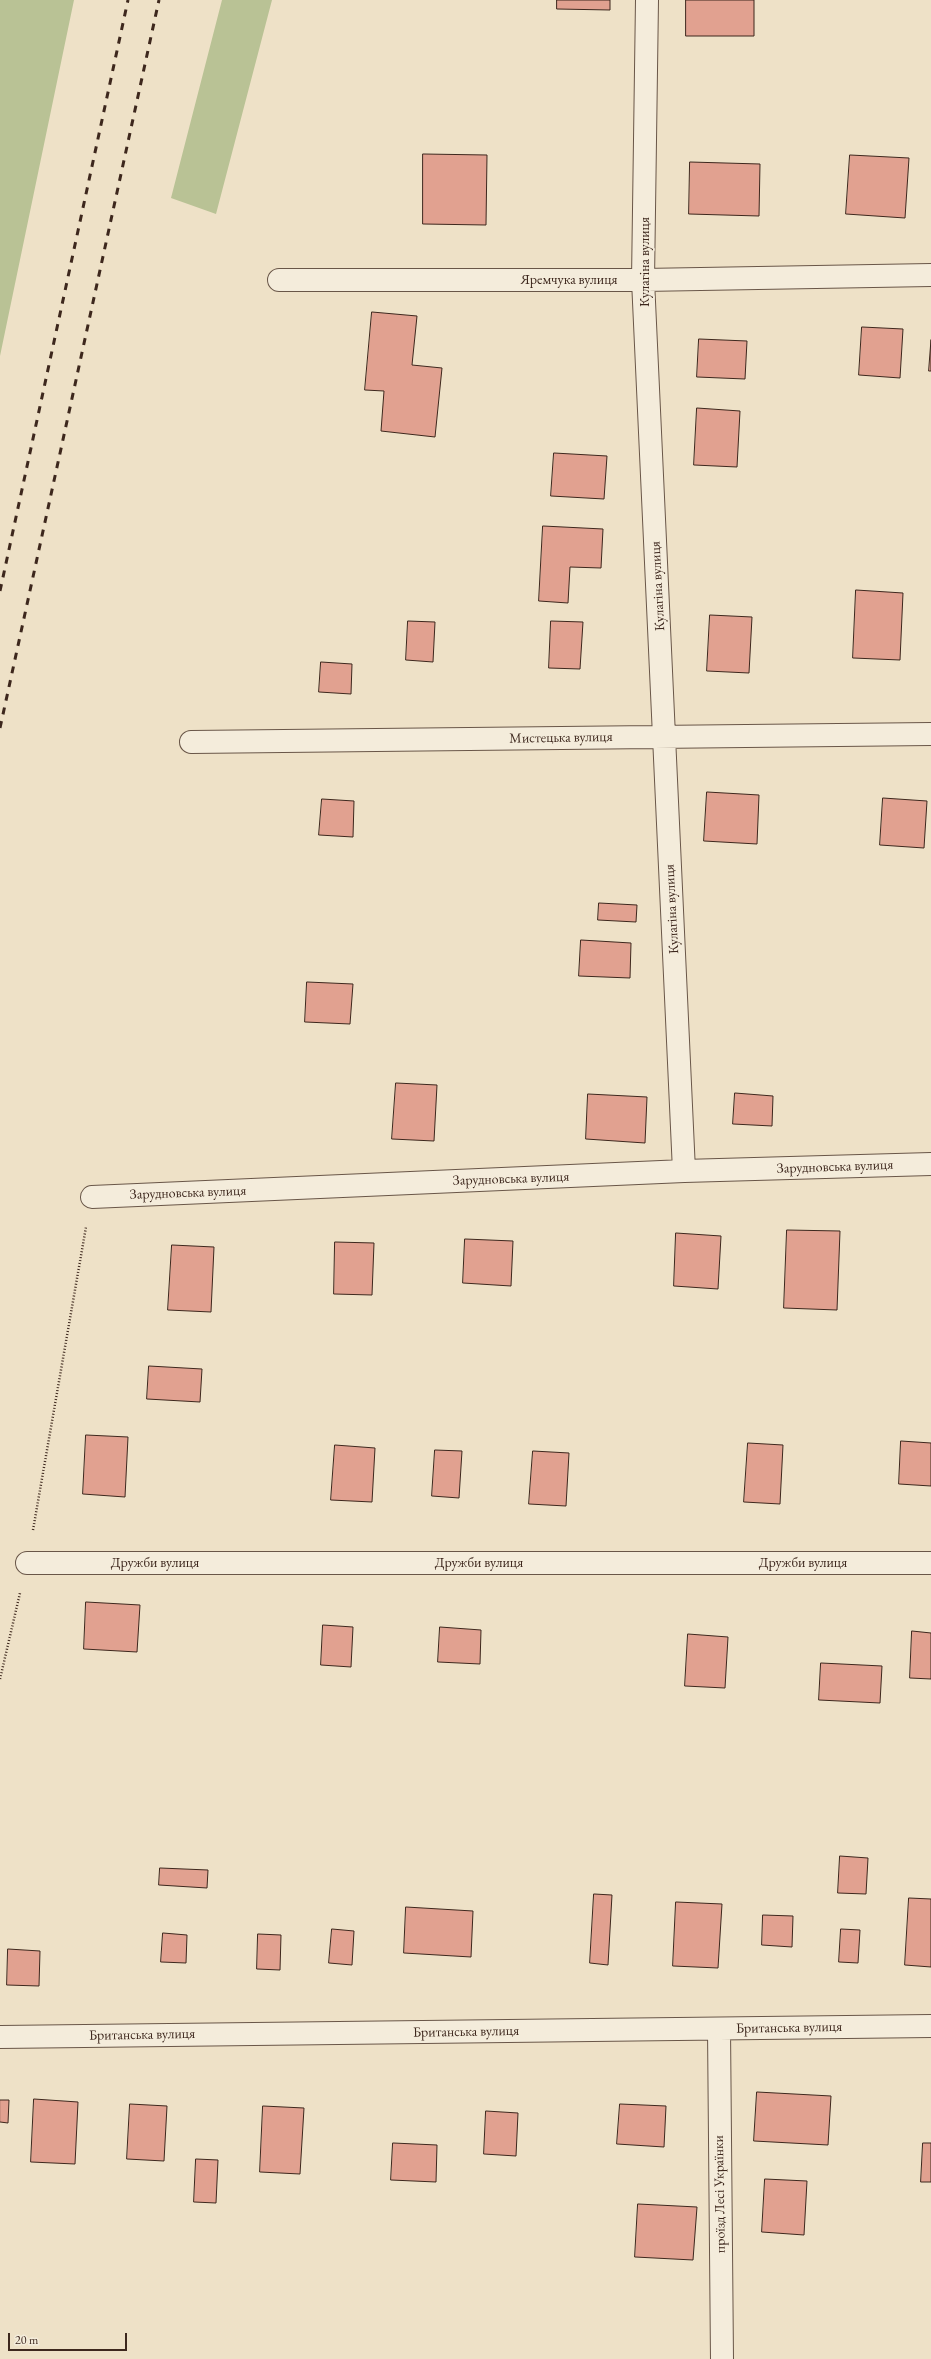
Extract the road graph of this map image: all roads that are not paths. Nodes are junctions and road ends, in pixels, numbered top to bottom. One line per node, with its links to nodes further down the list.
1 (647, 0): 4 (street, Кулагіна вулиця)
2 (931, 275): 4 (street, Яремчука вулиця)
3 (279, 280): 4 (street, Яремчука вулиця)
4 (643, 280): 6 (street, Кулагіна вулиця)
5 (931, 734): 6 (street, Мистецька вулиця)
6 (665, 738): 7 (street, Мистецька вулиця); 9 (street, Кулагіна вулиця)
7 (191, 742)
8 (931, 1164): 9 (street, Зарудновська вулиця)
9 (684, 1171): 10 (street, Зарудновська вулиця)
10 (92, 1197)
11 (27, 1563): 12 (street, Дружби вулиця)
12 (931, 1563)
13 (931, 2026): 14 (street, Британська вулиця)
14 (719, 2029): 15 (street, Британська вулиця); 16 (street, проїзд Лесі Українки)
15 (0, 2037)
16 (722, 2359)

